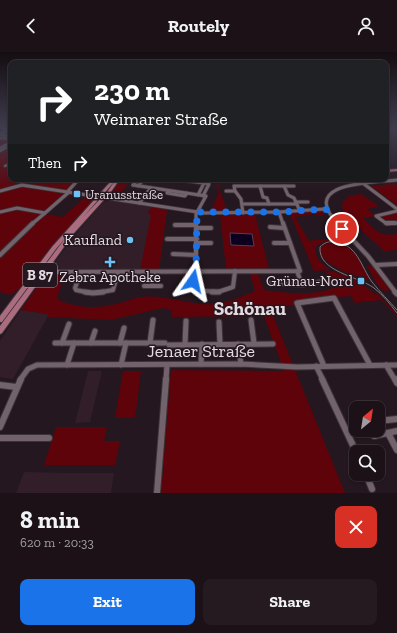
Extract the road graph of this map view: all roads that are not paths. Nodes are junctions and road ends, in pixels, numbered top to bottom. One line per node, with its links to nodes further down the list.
1 (8, 164): 2 (street)
2 (5, 166)
3 (76, 182): 20 (street)
4 (113, 182): 25 (main road, B 87)
5 (115, 182): 25 (main road, B 87)
6 (136, 182): 12 (street)
7 (141, 182): 12 (street)
8 (194, 182): 10 (street)
9 (380, 182): 11 (street)
10 (204, 184): 17 (street); 18 (street)
11 (364, 184): 31 (street); 32 (street)
12 (138, 186): 16 (street)
13 (260, 186): 14 (street); 22 (street); 30 (street)
14 (284, 186): 15 (street); 28 (street)
15 (294, 186)
16 (151, 188): 23 (street); 27 (street)
17 (202, 188): 18 (street); 23 (street)
18 (207, 188): 24 (street)
19 (0, 191): 20 (street)
20 (68, 191): 25 (street); 37 (street)
21 (226, 191): 22 (street)
22 (235, 191): 29 (street)
23 (198, 195): 24 (street)
24 (203, 196): 35 (street)
25 (102, 197): 27 (street); 56 (main road, B 87); 69 (main road, B 87)
26 (308, 202): 28 (street)
27 (139, 203): 35 (street)
28 (296, 203): 30 (street); 33 (street)
29 (242, 204): 30 (street); 38 (street)
30 (269, 204)
31 (326, 209): 33 (street); 54 (street)
32 (397, 210): 39 (street)
33 (300, 211): 36 (street)
34 (0, 212): 37 (street)
35 (197, 212): 38 (street); 41 (street)
36 (279, 212): 38 (street); 44 (street)
37 (45, 213): 51 (street)
38 (243, 213)
39 (397, 223)
40 (176, 225): 41 (street)
41 (196, 226): 42 (street); 46 (street)
42 (211, 228)
43 (270, 228): 44 (street)
44 (284, 228): 49 (street)
45 (167, 239): 46 (street)
46 (196, 241): 47 (street); 52 (street)
47 (211, 243)
48 (274, 243): 49 (street)
49 (290, 243): 55 (street)
50 (173, 254): 52 (street)
51 (0, 255)
52 (196, 255): 60 (street)
53 (397, 264): 54 (street)
54 (376, 265): 68 (street)
55 (299, 271): 61 (street); 64 (street)
56 (42, 272): 57 (street); 76 (main road, B 87)
57 (81, 272): 58 (street); 58 (street)
58 (118, 272): 59 (street)
59 (154, 272): 60 (street); 66 (street)
60 (195, 272): 61 (street); 61 (street)
61 (236, 272)
62 (324, 281): 64 (street)
63 (270, 283): 64 (street)
64 (302, 284)
65 (144, 286): 66 (street)
66 (152, 286): 67 (street)
67 (161, 286)
68 (397, 294)
69 (0, 320)
70 (153, 320): 83 (street)
71 (251, 320): 84 (street)
72 (186, 321): 85 (street)
73 (219, 322): 87 (street)
74 (69, 324): 79 (street)
75 (124, 328): 82 (street)
76 (0, 331)
77 (95, 331): 81 (street)
78 (55, 343): 79 (street)
79 (62, 343): 80 (street)
80 (74, 343): 81 (street); 92 (street)
81 (91, 343): 82 (street)
82 (123, 343): 83 (street); 93 (street)
83 (150, 343): 85 (street)
84 (254, 343): 88 (street); 89 (street)
85 (185, 344): 86 (street)
86 (202, 344): 87 (street); 90 (street)
87 (220, 344): 88 (street)
88 (238, 344): 91 (street)
89 (273, 344)
90 (201, 364): 91 (street, Jenaer Straße); 94 (street, Jenaer Straße)
91 (241, 364): 98 (street, Jenaer Straße)
92 (67, 365): 93 (street, Jenaer Straße); 102 (street, Jenaer Straße)
93 (121, 365): 94 (street, Jenaer Straße)
94 (167, 365): 115 (street)
95 (370, 365): 96 (street, Jenaer Straße); 99 (street, Jenaer Straße); 99 (street)
96 (386, 365): 97 (street, Jenaer Straße); 100 (street)
97 (397, 365)
98 (316, 366): 99 (street, Jenaer Straße); 107 (street)
99 (324, 366)
100 (397, 383)
101 (0, 385): 102 (street)
102 (16, 387): 105 (street, Jenaer Straße)
103 (397, 419): 104 (street)
104 (385, 420)
105 (0, 427)
106 (397, 431): 108 (street)
107 (348, 433): 108 (street); 111 (street)
108 (388, 433): 112 (street)
109 (0, 438): 110 (street)
110 (49, 438)
111 (353, 445)
112 (397, 450)
113 (369, 481): 114 (street)
114 (372, 489)
115 (157, 493)

